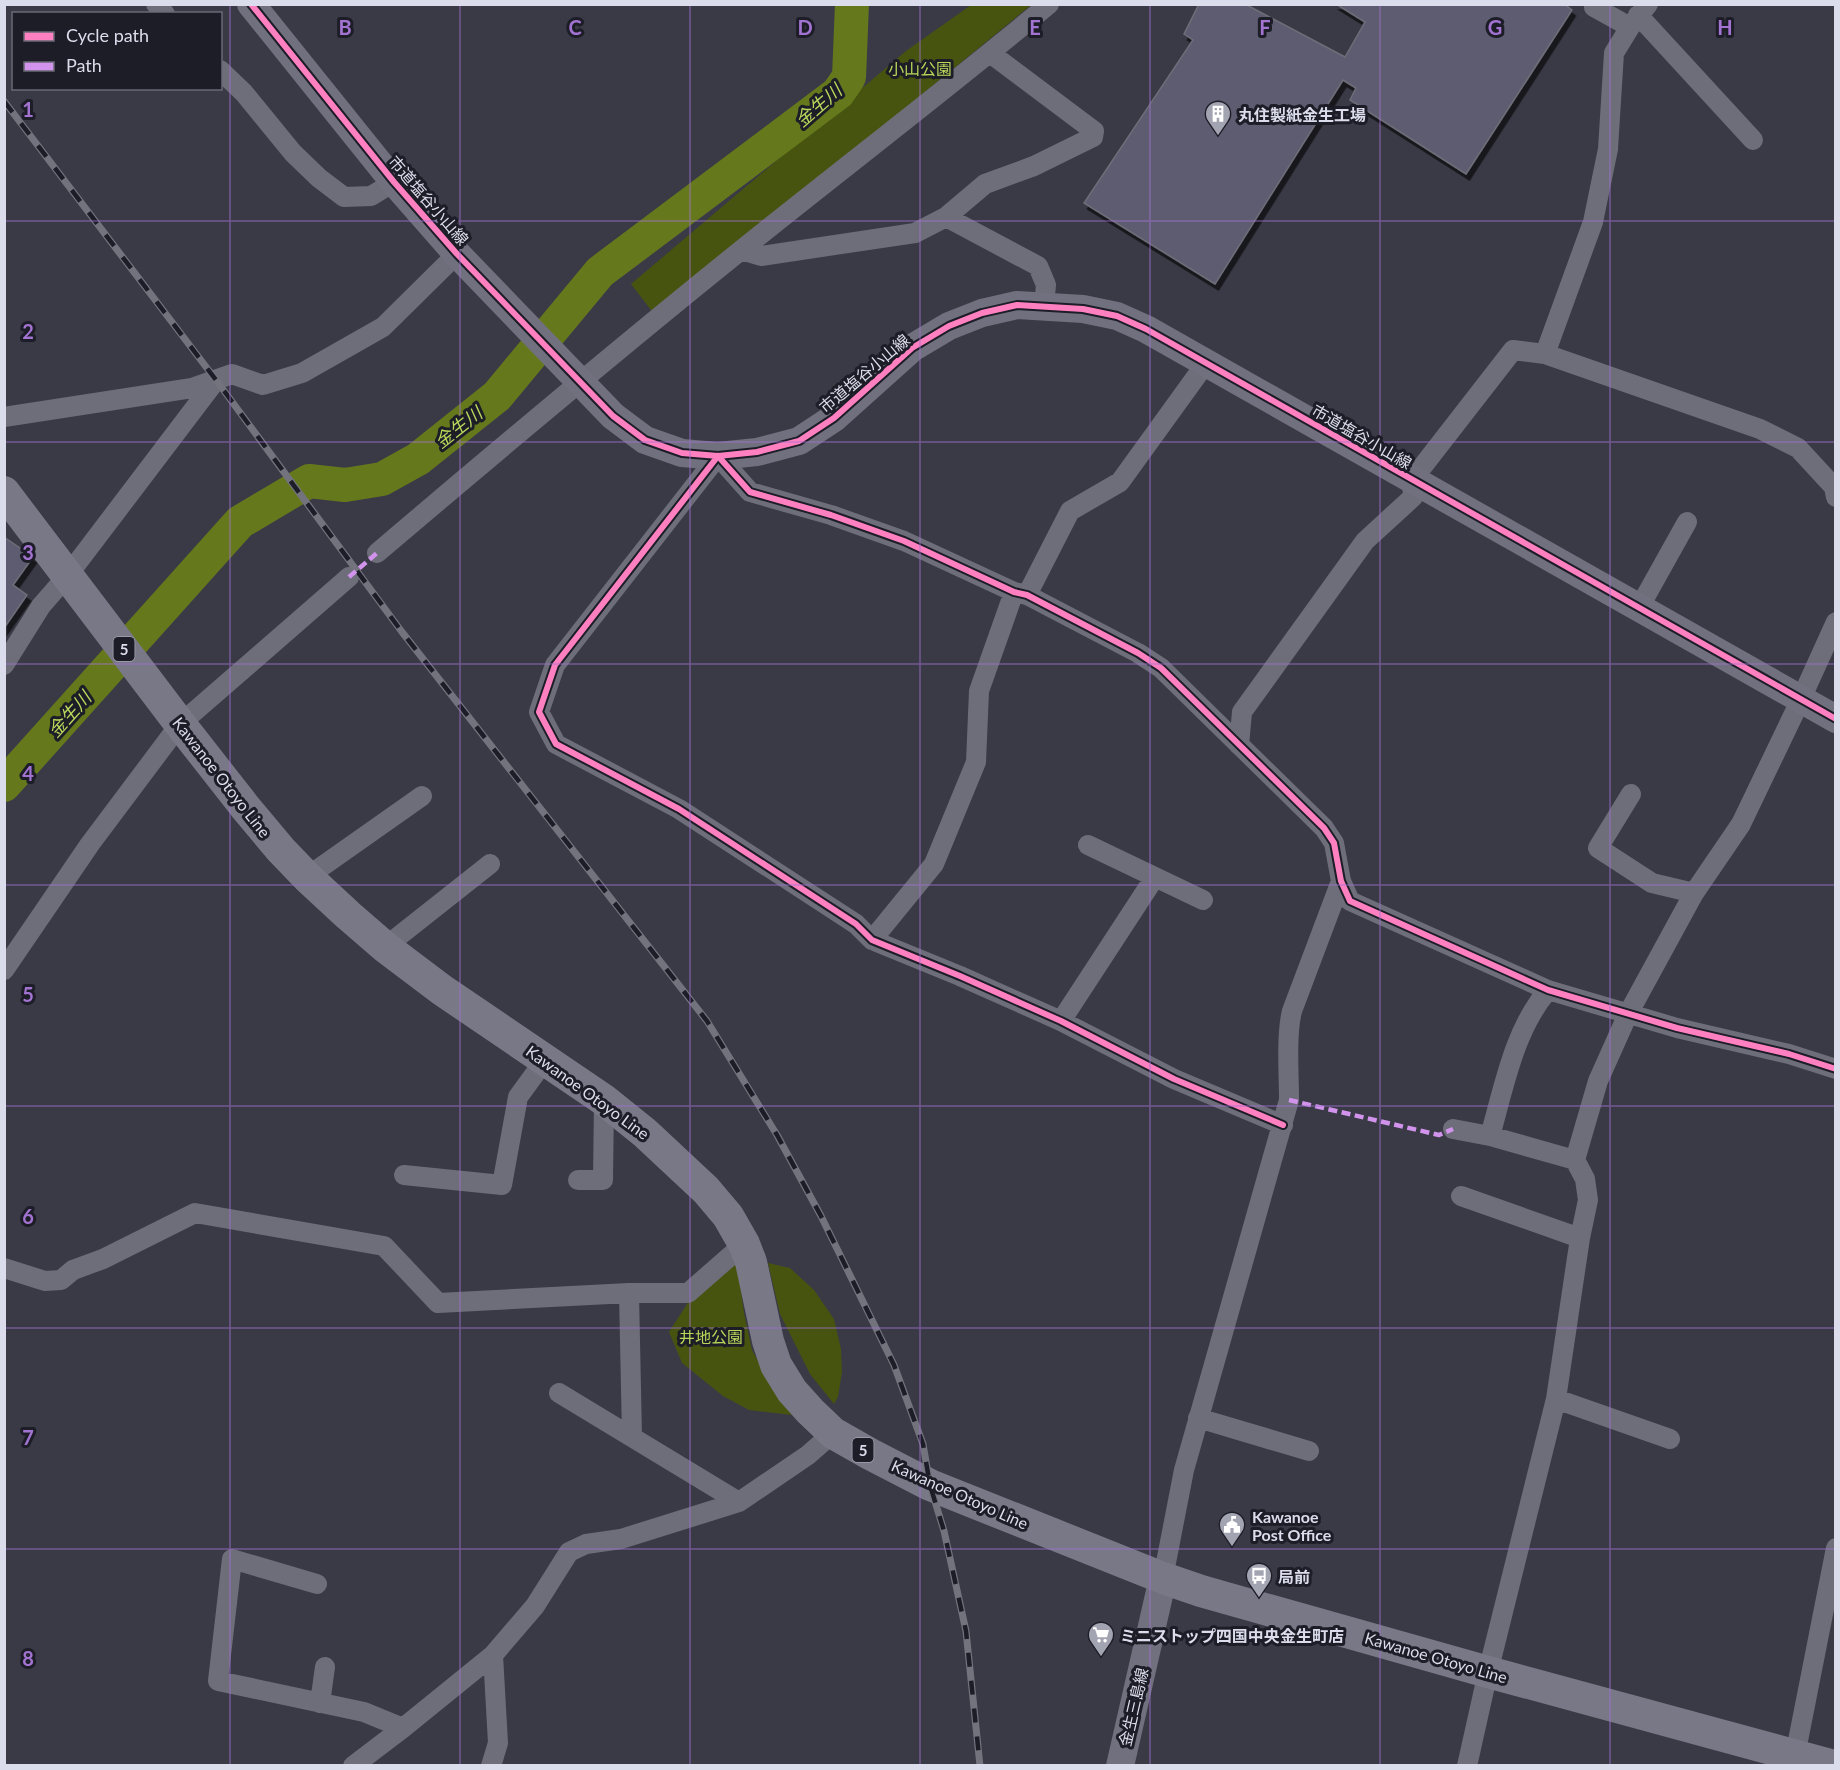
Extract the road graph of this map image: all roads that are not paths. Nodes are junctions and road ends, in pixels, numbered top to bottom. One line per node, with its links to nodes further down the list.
1 (251, 4): 8 (street, 市道塩谷小山線)
2 (1049, 4): 5 (street)
3 (1594, 4): 4 (street)
4 (1639, 16): 7 (street); 13 (street)
5 (990, 53): 9 (street); 10 (street)
6 (222, 72): 8 (street)
7 (1753, 140)
8 (394, 182): 11 (street, 市道塩谷小山線)
9 (946, 217): 10 (street); 12 (street)
10 (741, 250): 15 (street)
11 (457, 254): 15 (street, 市道塩谷小山線); 16 (street)
12 (1044, 306): 14 (street, 市道塩谷小山線); 18 (street, 市道塩谷小山線)
13 (1545, 354): 19 (street); 21 (street)
14 (1206, 363): 19 (street, 市道塩谷小山線); 26 (street)
15 (577, 379): 18 (street, 市道塩谷小山線); 23 (street)
16 (216, 380): 17 (street); 24 (street)
17 (4, 417)
18 (718, 456): 26 (street); 43 (street)
19 (1412, 480): 27 (street, 市道塩谷小山線); 33 (street)
20 (4, 492): 24 (main road, Kawanoe Otoyo Line / 5)
21 (1836, 497)
22 (1687, 522): 27 (street)
23 (377, 553)
24 (68, 575): 29 (street); 32 (main road, Kawanoe Otoyo Line / 5)
25 (349, 577): 32 (street)
26 (1021, 594): 33 (street); 43 (street)
27 (1639, 608): 30 (street, 市道塩谷小山線)
28 (1836, 622): 30 (street)
29 (4, 665)
30 (1801, 699): 31 (street, 市道塩谷小山線); 41 (street)
31 (1836, 719)
32 (180, 724): 38 (main road, Kawanoe Otoyo Line / 5); 45 (street)
33 (1239, 746): 40 (street)
34 (1631, 794): 41 (street)
35 (422, 796): 38 (street)
36 (1088, 845): 39 (street)
37 (490, 864): 44 (street)
38 (307, 877): 44 (main road, Kawanoe Otoyo Line / 5)
39 (1155, 877): 42 (street); 48 (street)
40 (1341, 881): 46 (street); 52 (street)
41 (1694, 893): 47 (street)
42 (1203, 900)
43 (872, 940): 48 (street)
44 (386, 947): 49 (main road, Kawanoe Otoyo Line / 5)
45 (4, 970)
46 (1548, 990): 47 (street); 54 (street)
47 (1628, 1014): 50 (street); 55 (street)
48 (1061, 1021): 52 (street)
49 (545, 1060): 51 (main road, Kawanoe Otoyo Line / 5); 56 (street)
50 (1836, 1069)
51 (604, 1100): 57 (street); 60 (main road, Kawanoe Otoyo Line / 5)
52 (1283, 1125): 65 (street)
53 (1453, 1129): 54 (street)
54 (1490, 1136): 55 (street)
55 (1575, 1160): 59 (street)
56 (404, 1175)
57 (578, 1180)
58 (1461, 1196): 59 (street)
59 (1580, 1238): 64 (street)
60 (744, 1244): 62 (street); 66 (main road, Kawanoe Otoyo Line / 5)
61 (4, 1268): 62 (street)
62 (629, 1293): 67 (street)
63 (558, 1393): 67 (street)
64 (1556, 1399): 68 (street); 76 (street)
65 (1198, 1418): 69 (street); 72 (street)
66 (833, 1433): 70 (street); 72 (main road, Kawanoe Otoyo Line / 5)
67 (632, 1437): 70 (street)
68 (1670, 1439)
69 (1309, 1451)
70 (739, 1502): 74 (street)
71 (1836, 1548): 79 (street)
72 (1163, 1578): 76 (main road, Kawanoe Otoyo Line / 5); 82 (street, 金生三島線)
73 (317, 1584): 77 (street)
74 (493, 1655): 78 (street); 81 (street)
75 (325, 1667): 77 (street)
76 (1488, 1672): 79 (main road, Kawanoe Otoyo Line / 5); 83 (street)
77 (320, 1702): 78 (street)
78 (403, 1728): 80 (street)
79 (1794, 1760): 84 (main road, Kawanoe Otoyo Line / 5)
80 (353, 1766)
81 (491, 1766)
82 (1120, 1766)
83 (1467, 1766)
84 (1834, 1766)

